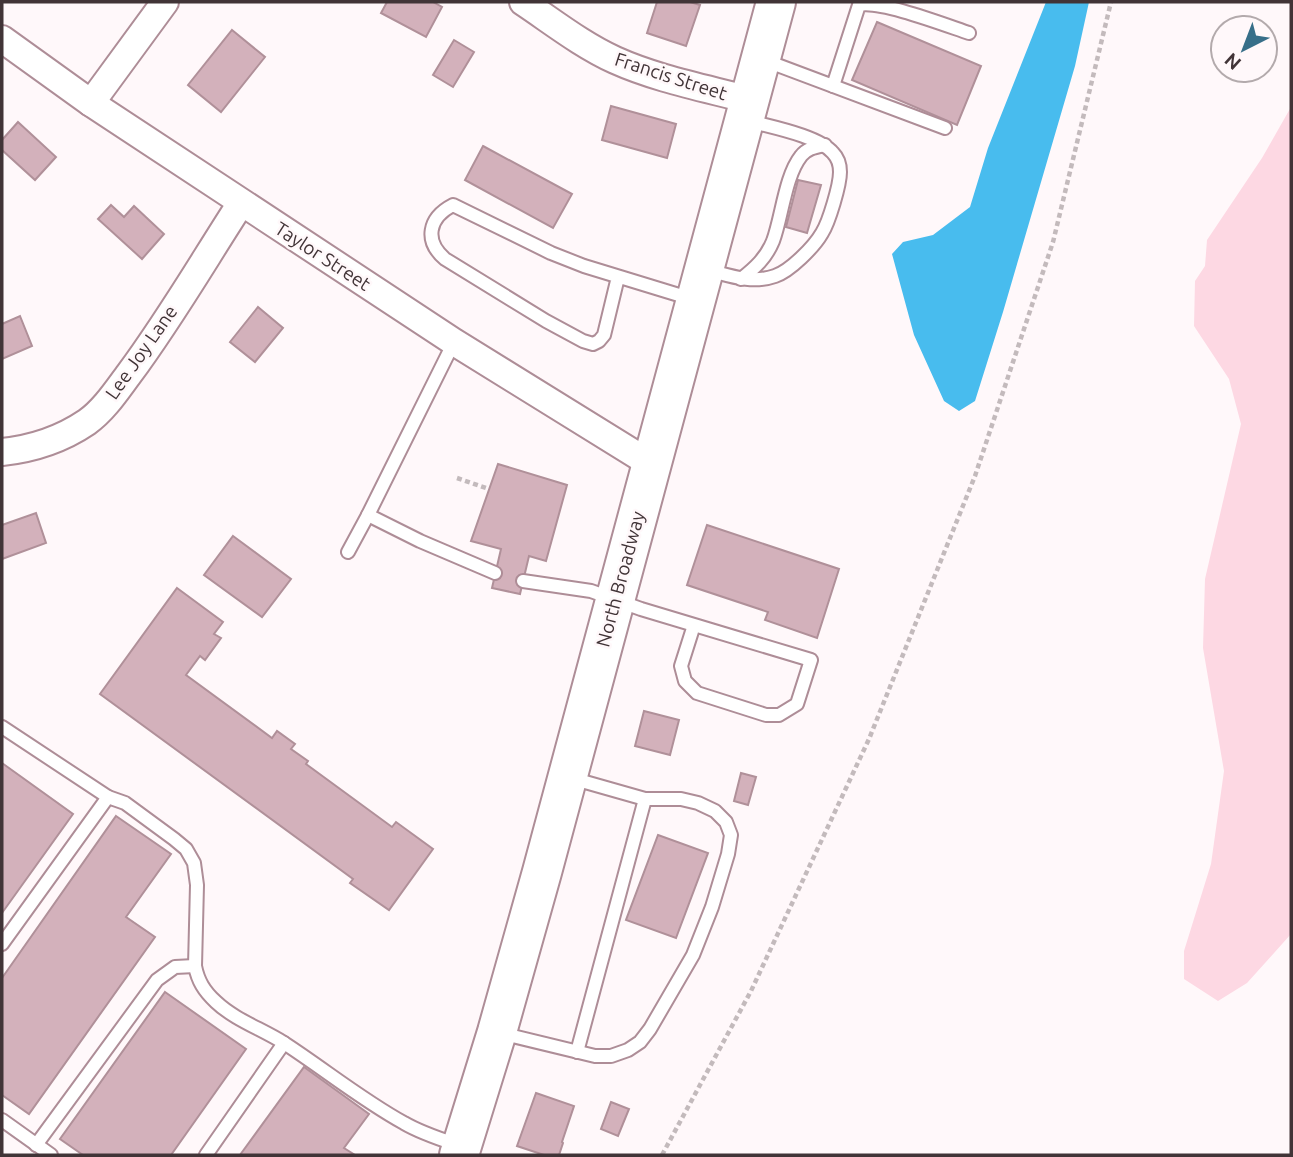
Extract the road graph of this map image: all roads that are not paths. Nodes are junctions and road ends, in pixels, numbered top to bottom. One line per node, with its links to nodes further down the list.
1 (165, 2): 8 (street)
2 (523, 2): 9 (street, Francis Street)
3 (776, 2): 6 (main road, North Broadway)
4 (969, 33): 7 (lane)
5 (2, 39): 8 (street, Taylor Street)
6 (761, 59): 7 (lane); 9 (main road, North Broadway)
7 (833, 86): 10 (lane)
8 (91, 103): 12 (street, Taylor Street)
9 (747, 110): 11 (lane); 15 (main road, North Broadway)
10 (945, 128)
11 (826, 145): 14 (lane); 14 (lane)
12 (241, 203): 16 (street, Taylor Street); 17 (street, Lee Joy Lane)
13 (618, 277): 13 (lane); 15 (lane)
14 (741, 279): 15 (lane)
15 (700, 285): 18 (main road, North Broadway)
16 (454, 342): 18 (street, Taylor Street); 19 (lane)
17 (2, 452)
18 (651, 464): 23 (main road, North Broadway)
19 (368, 515): 20 (lane); 21 (lane)
20 (348, 552)
21 (495, 573)
22 (523, 581): 23 (lane)
23 (615, 600): 24 (lane); 26 (main road, North Broadway)
24 (694, 625): 24 (lane)
25 (2, 727): 27 (lane)
26 (567, 777): 28 (lane); 31 (main road, North Broadway)
27 (108, 797): 29 (lane); 30 (lane)
28 (645, 799): 33 (lane); 33 (lane)
29 (2, 944)
30 (195, 966): 32 (lane); 35 (lane)
31 (496, 1032): 33 (lane); 36 (main road, North Broadway)
32 (284, 1043): 36 (lane); 38 (lane)
33 (577, 1052)
34 (2, 1120): 35 (lane)
35 (36, 1145): 37 (lane)
36 (460, 1151)
37 (51, 1155)
38 (205, 1155)

